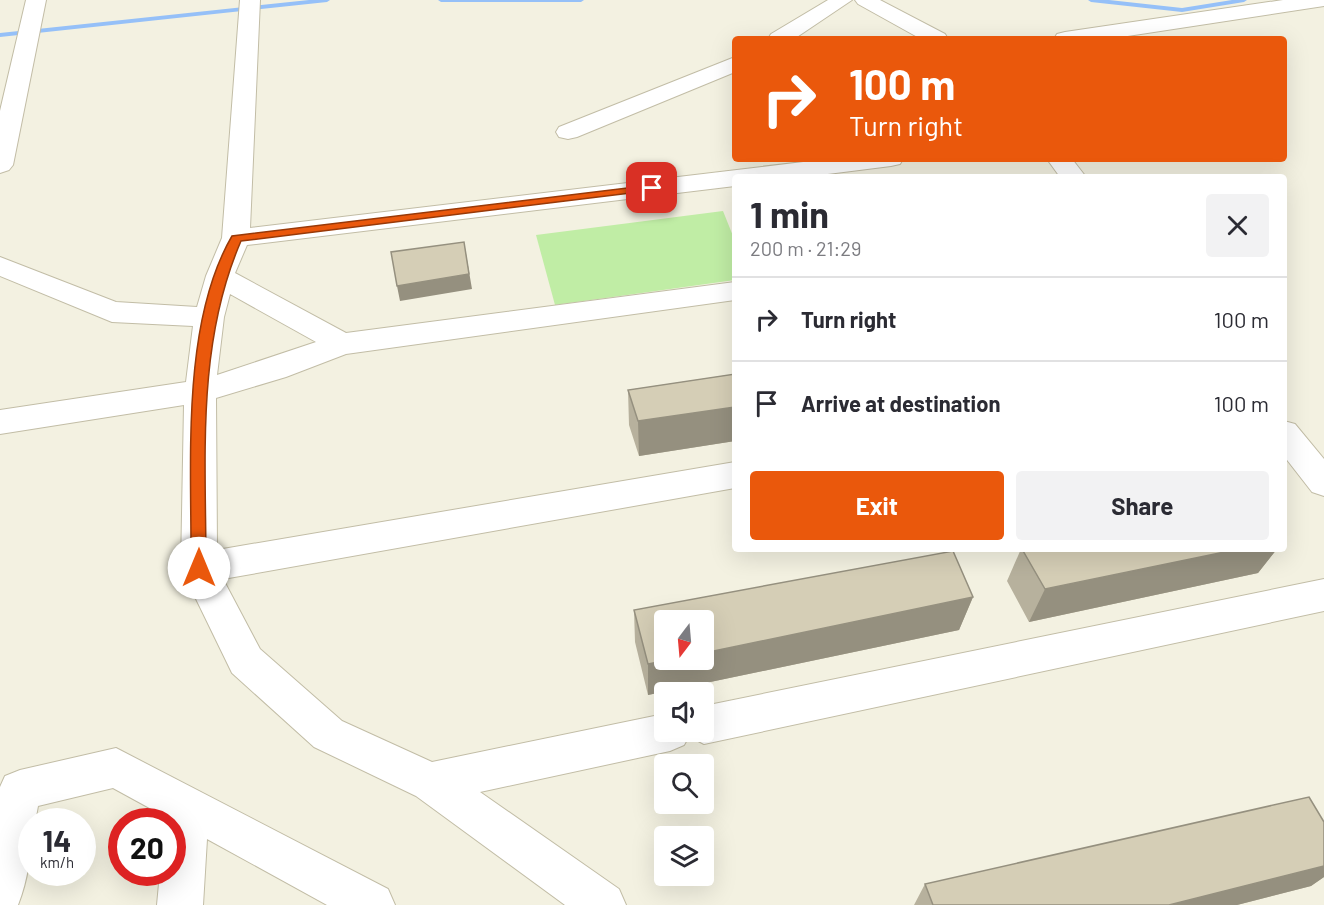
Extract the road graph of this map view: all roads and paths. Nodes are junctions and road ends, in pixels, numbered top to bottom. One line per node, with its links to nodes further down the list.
1 (36, 0): 13 (street)
2 (842, 0): 6 (street)
3 (865, 0): 7 (street)
4 (1324, 0): 8 (street)
5 (250, 6): 17 (street)
6 (784, 36)
7 (931, 36)
8 (1085, 36)
9 (732, 65): 10 (street)
10 (568, 132)
11 (866, 162): 14 (street)
12 (1061, 162): 15 (street)
13 (0, 165)
14 (765, 174)
15 (1071, 174)
16 (732, 178): 17 (street)
17 (236, 238): 19 (street)
18 (0, 266): 21 (street)
19 (220, 276): 21 (street); 22 (street)
20 (732, 291): 22 (street)
21 (209, 317): 23 (street)
22 (342, 344): 23 (street)
23 (200, 390): 24 (street); 28 (street)
24 (0, 422)
25 (1287, 437): 27 (street)
26 (732, 477): 28 (street)
27 (1324, 483)
28 (199, 568): 32 (street)
29 (1324, 595): 30 (street)
30 (714, 723)
31 (654, 735): 32 (street)
32 (431, 782): 37 (street)
33 (188, 806): 34 (street); 35 (street); 36 (street)
34 (0, 894)
35 (180, 905)
36 (372, 905)
37 (603, 905)

